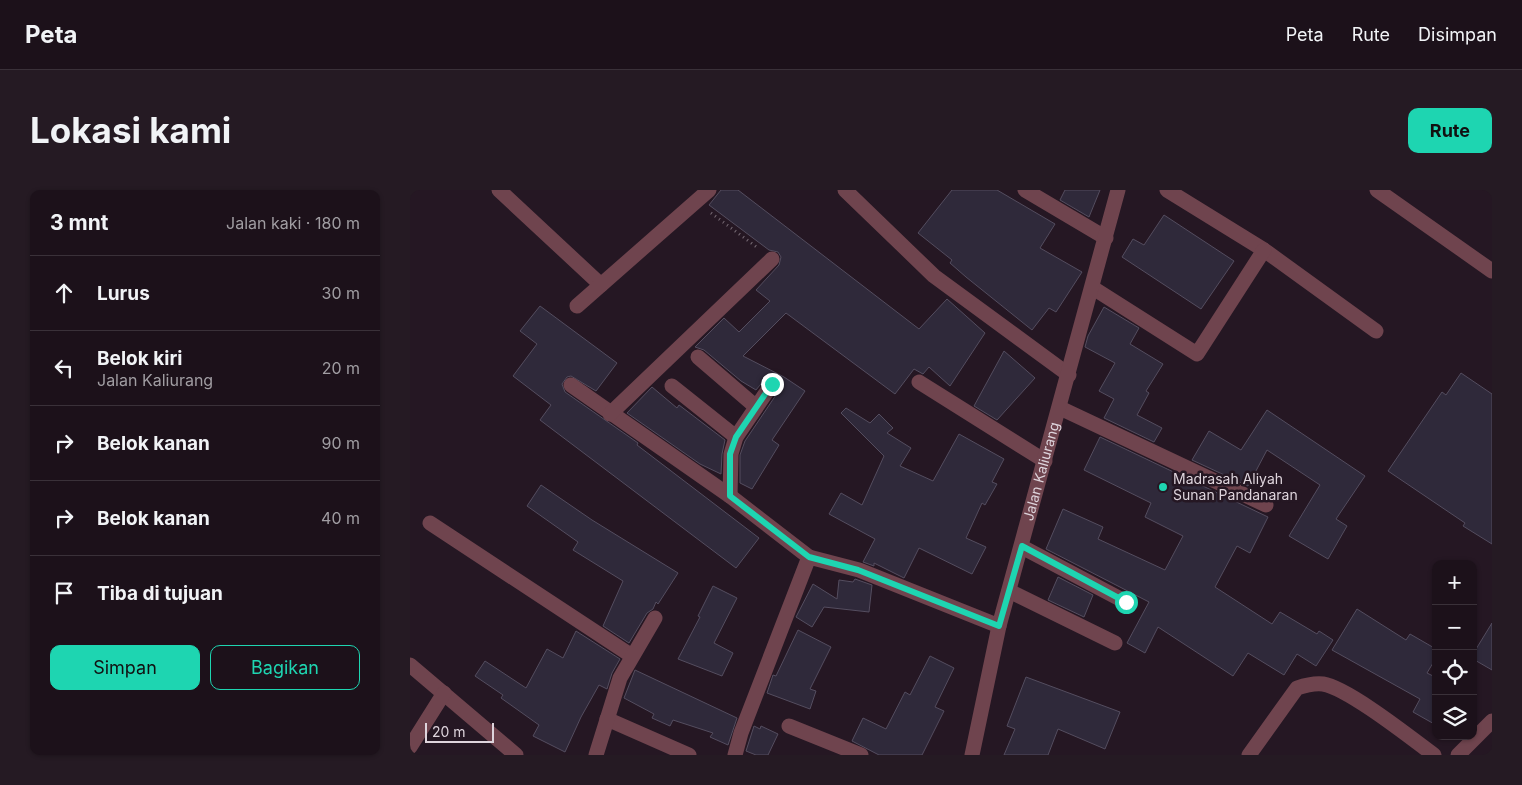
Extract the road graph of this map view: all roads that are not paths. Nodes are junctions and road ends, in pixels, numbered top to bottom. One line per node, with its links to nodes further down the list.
1 (499, 190): 12 (street)
2 (709, 190): 12 (street)
3 (845, 190): 17 (street)
4 (1025, 190): 8 (street)
5 (1118, 190): 8 (street, Jalan Kaliurang)
6 (1167, 190): 9 (street)
7 (1376, 190): 11 (street)
8 (1106, 238): 13 (street, Jalan Kaliurang)
9 (1264, 250): 13 (street); 15 (street)
10 (772, 259): 24 (street)
11 (1492, 271)
12 (601, 285): 14 (street)
13 (1093, 288): 17 (street, Jalan Kaliurang)
14 (577, 306)
15 (1376, 331)
16 (698, 357): 22 (street)
17 (1069, 375): 23 (street, Jalan Kaliurang)
18 (919, 382): 26 (street)
19 (772, 384): 22 (street)
20 (571, 385): 24 (street)
21 (672, 386): 25 (street)
22 (755, 406): 25 (street)
23 (1060, 408): 26 (street, Jalan Kaliurang); 28 (street)
24 (610, 414): 27 (street)
25 (736, 437): 27 (street)
26 (1045, 461): 30 (street, Jalan Kaliurang)
27 (730, 496): 31 (street)
28 (1266, 505)
29 (430, 523): 37 (street)
30 (1022, 546): 32 (street, Jalan Kaliurang); 33 (street)
31 (809, 557): 35 (street); 47 (street)
32 (1009, 591): 35 (street, Jalan Kaliurang); 36 (street)
33 (1126, 602)
34 (655, 618): 37 (street)
35 (999, 626): 49 (street, Jalan Kaliurang)
36 (1115, 643)
37 (632, 656): 40 (street)
38 (410, 665): 39 (street)
39 (444, 693): 43 (street); 44 (street)
40 (607, 719): 45 (street); 46 (street)
41 (1492, 721): 52 (street)
42 (788, 726): 48 (street)
43 (410, 747)
44 (516, 755)
45 (596, 755)
46 (689, 755)
47 (735, 755)
48 (861, 755)
49 (972, 755)
50 (1249, 755): 51 (street)
51 (1434, 755)
52 (1458, 755)

